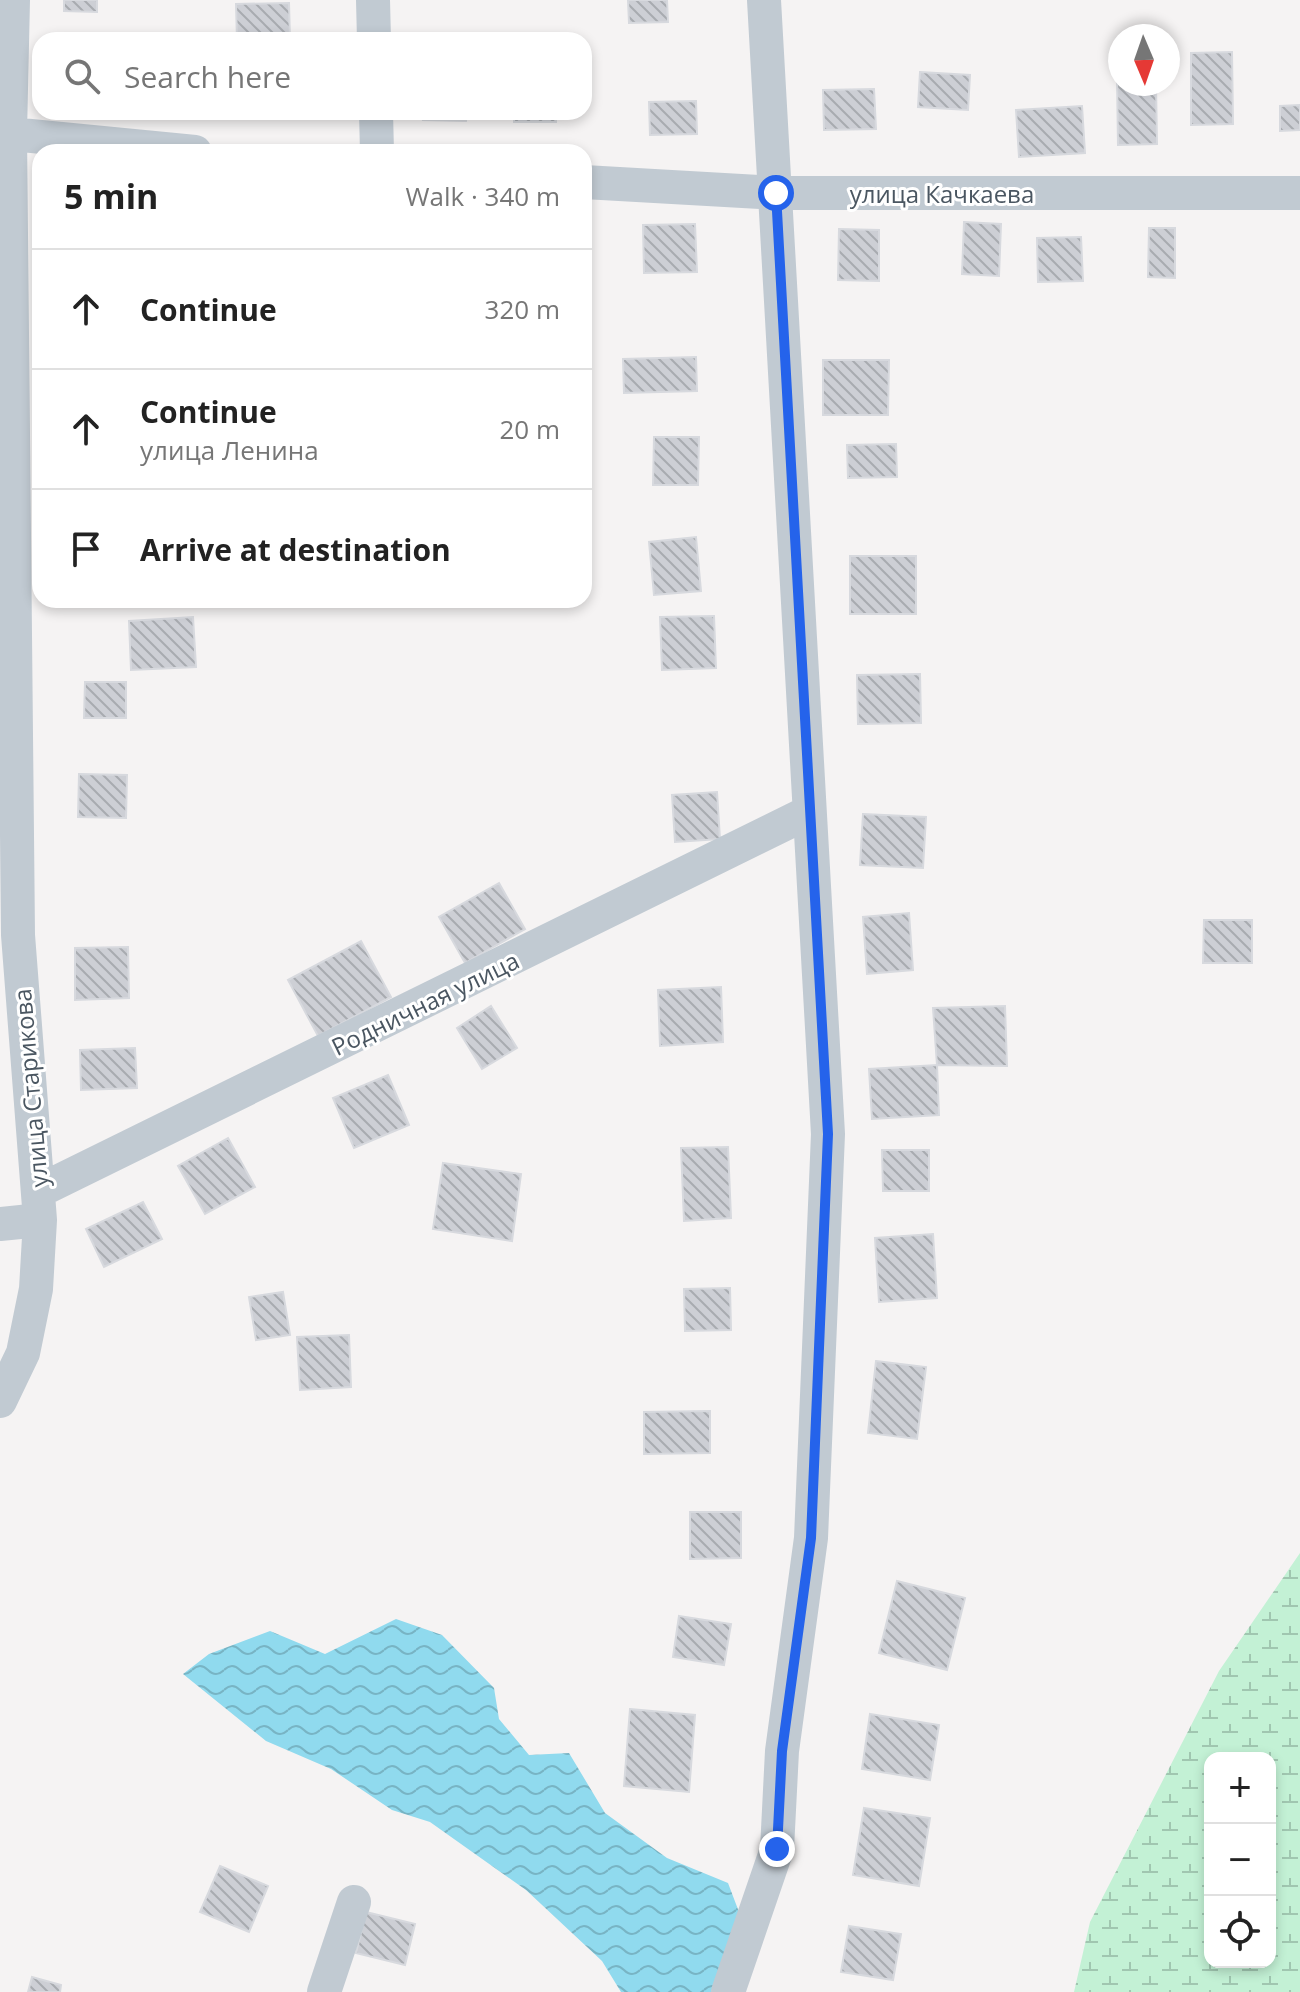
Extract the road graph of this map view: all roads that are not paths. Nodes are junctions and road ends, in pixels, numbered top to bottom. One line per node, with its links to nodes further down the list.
1 (13, 0): 6 (street, улица Старикова)
2 (373, 0): 4 (street)
3 (764, 0): 10 (street)
4 (374, 32)
5 (376, 120): 8 (street)
6 (5, 133): 7 (street); 13 (street, улица Старикова)
7 (115, 144)
8 (377, 144)
9 (592, 182): 10 (street, улица Качкаева)
10 (776, 193): 11 (street, улица Качкаева); 12 (street)
11 (1300, 193)
12 (809, 812): 13 (street, Родничная улица); 18 (street)
13 (39, 1205): 14 (street); 15 (street, улица Старикова)
14 (0, 1224)
15 (0, 1401)
16 (354, 1902): 17 (street)
17 (324, 1992)
18 (728, 1992)

